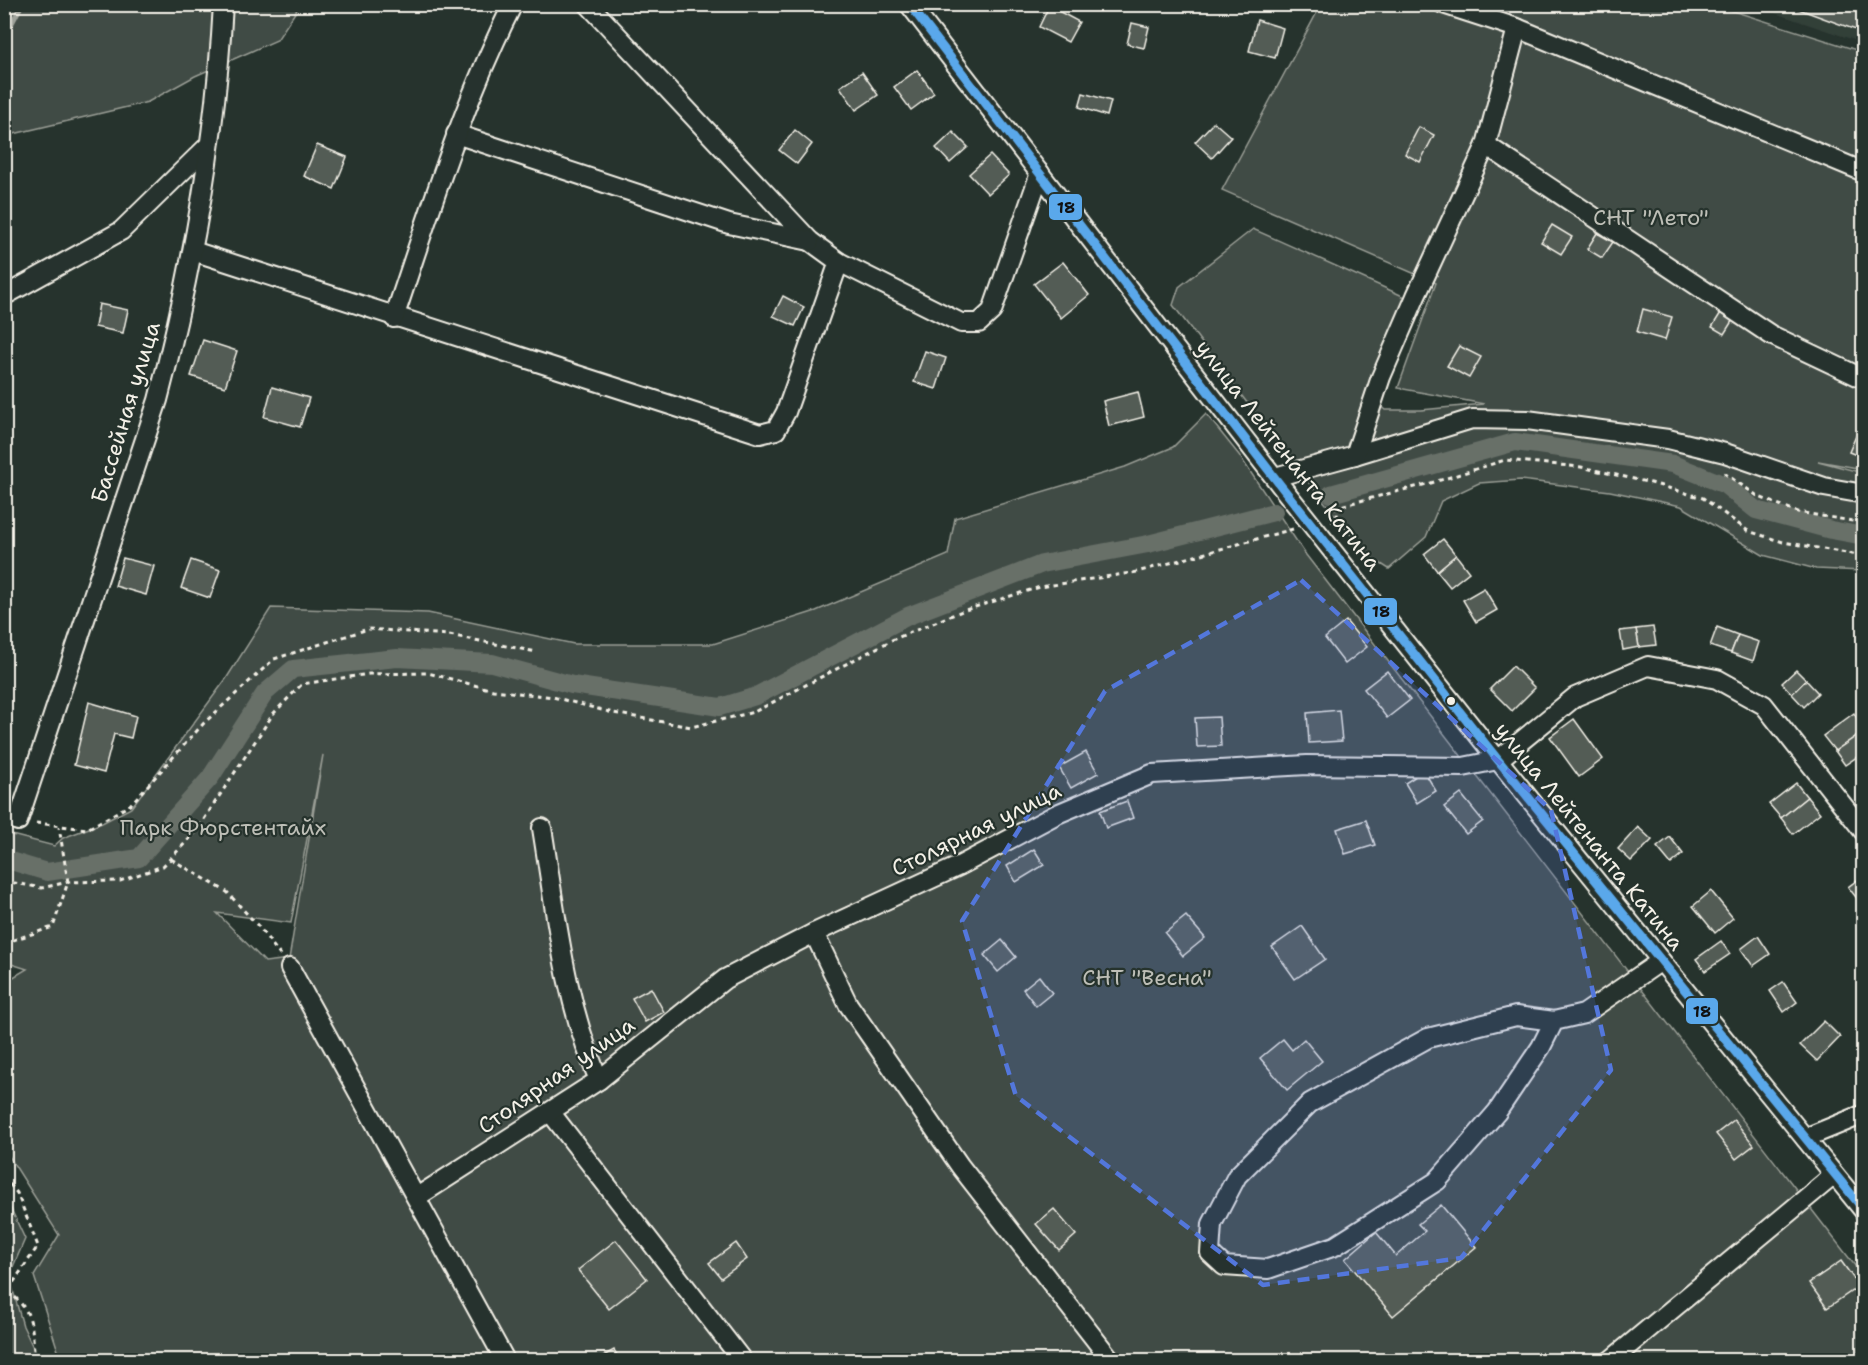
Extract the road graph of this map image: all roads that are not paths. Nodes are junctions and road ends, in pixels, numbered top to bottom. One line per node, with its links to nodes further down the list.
1 (224, 4): 9 (street, Бассейная улица)
2 (513, 4): 7 (street)
3 (588, 4): 12 (street)
4 (909, 4): 11 (street, улица Лейтенанта Катина)
5 (1443, 4): 6 (street)
6 (1517, 28): 8 (street); 10 (street)
7 (456, 134): 12 (street); 16 (street)
8 (1486, 146): 17 (street); 18 (street)
9 (207, 147): 13 (street, Бассейная улица); 15 (street)
10 (1863, 172)
11 (1040, 173): 14 (street); 19 (street, улица Лейтенанта Катина)
12 (810, 241): 14 (street)
13 (193, 251): 16 (street); 22 (street, Бассейная улица)
14 (839, 262): 16 (street)
15 (4, 296)
16 (394, 318)
17 (1863, 380)
18 (1355, 455): 19 (street); 20 (street)
19 (1275, 477): 21 (street, улица Лейтенанта Катина)
20 (1863, 494)
21 (1498, 760): 24 (street, Столярная улица); 25 (street, Столярная улица); 26 (street, улица Лейтенанта Катина)
22 (18, 820)
23 (542, 828): 29 (street)
24 (1863, 832)
25 (814, 933): 29 (street, Столярная улица); 36 (street)
26 (1660, 961): 28 (street); 32 (street, улица Лейтенанта Катина)
27 (290, 968): 34 (street)
28 (1554, 1022): 28 (street)
29 (599, 1080): 30 (street, Столярная улица)
30 (551, 1113): 34 (street, Столярная улица); 38 (street)
31 (1863, 1114): 32 (street)
32 (1805, 1138): 33 (street, улица Лейтенанта Катина)
33 (1834, 1175): 35 (street, улица Лейтенанта Катина); 39 (street)
34 (417, 1197): 37 (street)
35 (1863, 1211)
36 (1104, 1358)
37 (505, 1360)
38 (742, 1360)
39 (1611, 1360)

